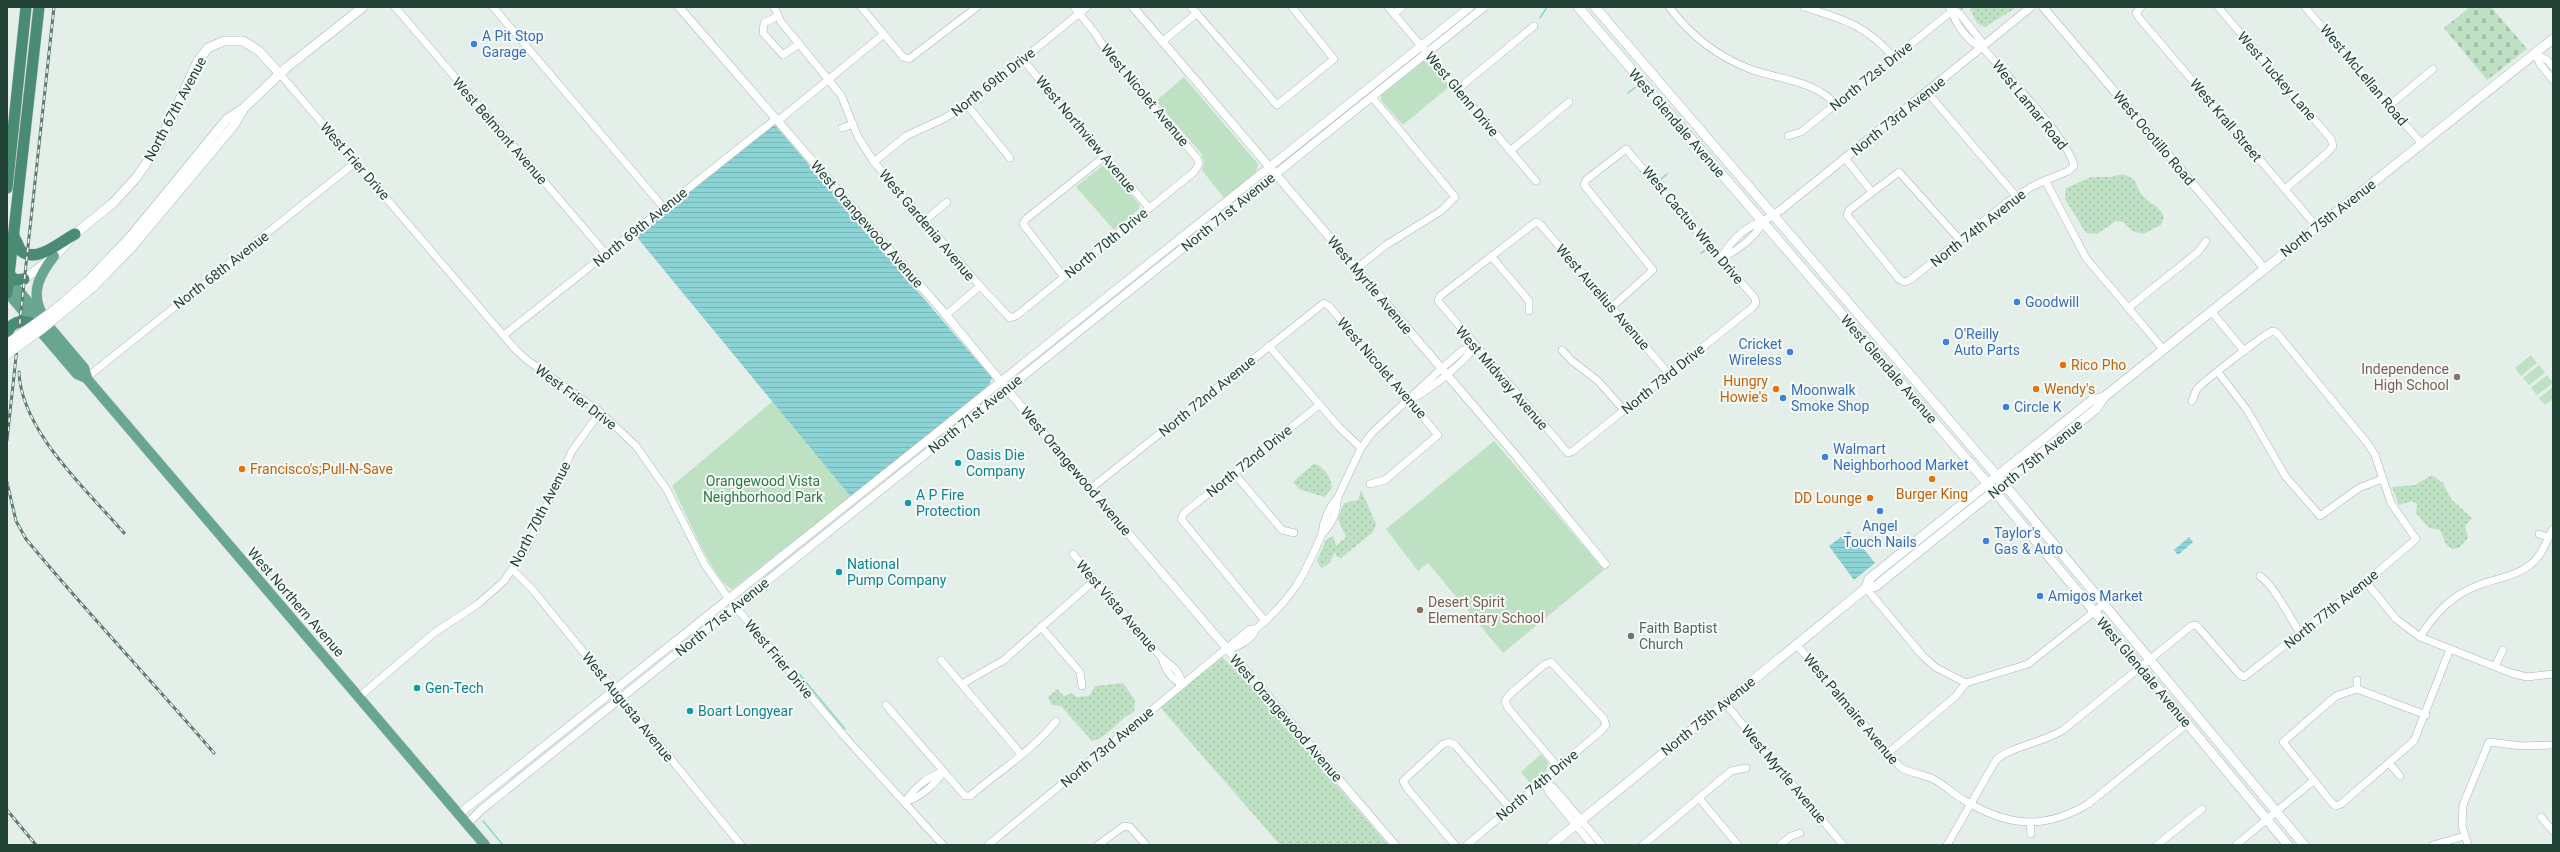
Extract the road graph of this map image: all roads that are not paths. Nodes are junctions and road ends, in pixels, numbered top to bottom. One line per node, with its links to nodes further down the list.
1 (26, 7): 72 (highway)
2 (39, 7): 84 (highway)
3 (363, 7): 45 (main road)
4 (395, 7): 87 (street, West Belmont Avenue)
5 (493, 7): 77 (street)
6 (679, 7): 55 (street, West Orangewood Avenue)
7 (774, 7): 32 (street, West Gardenia Avenue)
8 (861, 7): 34 (street)
9 (977, 7): 34 (street)
10 (1074, 7): 29 (street, West Nicolet Avenue)
11 (1087, 7): 29 (street, North 69th Drive)
12 (1133, 7): 36 (street, West Myrtle Avenue)
13 (1191, 7): 30 (street)
14 (1292, 7): 30 (street)
15 (1388, 7): 31 (street, West Glenn Drive)
16 (1402, 7): 31 (street)
17 (1470, 7): 39 (street, North 71st Avenue)
18 (1484, 7): 39 (street, North 71st Avenue)
19 (1578, 7): 81 (main road, West Glendale Avenue)
20 (1595, 7): 79 (main road, West Glendale Avenue)
21 (1669, 7): 52 (street)
22 (1804, 7): 41 (street)
23 (2031, 7): 38 (street, North 73rd Avenue)
24 (2043, 7): 91 (street, West Ocotillo Road)
25 (2218, 7): 73 (street, West Tuckey Lane)
26 (2305, 7): 54 (street, West McLellan Road)
27 (1951, 9): 38 (street, West Lamar Road); 41 (street, North 72st Drive)
28 (2139, 10): 73 (street, West Krall Street)
29 (1079, 13): 42 (street, North 69th Drive); 66 (street, West Nicolet Avenue)
30 (1197, 13): 36 (street)
31 (1394, 14): 39 (street, West Glenn Drive)
32 (778, 16): 37 (street, West Gardenia Avenue); 37 (street)
33 (1534, 26): 48 (street)
34 (884, 34): 46 (street, North 69th Avenue)
35 (2553, 39): 40 (main road, North 75th Avenue)
36 (1162, 42): 68 (street, West Myrtle Avenue)
37 (799, 44): 46 (street, West Gardenia Avenue)
38 (1982, 48): 49 (street, North 73rd Avenue); 67 (street, West Lamar Road)
39 (1424, 49): 48 (street, West Glenn Drive); 50 (street, North 71st Avenue); 68 (street, North 71st Avenue)
40 (2535, 54): 43 (street); 47 (street); 59 (main road, North 75th Avenue)
41 (1894, 58): 52 (street, North 72st Drive)
42 (1023, 60): 53 (street, North 69th Drive); 61 (street, West Northview Avenue)
43 (2553, 67)
44 (2433, 69): 54 (street)
45 (280, 74): 64 (street, West Frier Drive); 83 (main road, North 67th Avenue); 97 (main road)
46 (829, 79): 55 (street, North 69th Avenue); 56 (street, West Gardenia Avenue)
47 (2553, 80)
48 (1458, 89): 60 (street, West Glenn Drive)
49 (1927, 92): 63 (street, North 73rd Avenue); 75 (street)
50 (1372, 97): 69 (street, North 71st Avenue); 92 (street)
51 (1569, 102): 60 (street)
52 (1835, 104): 58 (street, North 72st Drive)
53 (967, 105): 62 (street); 65 (street, North 69th Drive)
54 (2390, 106): 59 (street, West McLellan Road)
55 (778, 119): 77 (street, North 69th Avenue); 106 (street, West Orangewood Avenue)
56 (854, 124): 57 (street); 65 (street, West Gardenia Avenue)
57 (842, 128)
58 (1788, 136)
59 (2422, 144): 82 (main road, North 75th Avenue)
60 (1510, 151): 71 (street, West Glenn Drive)
61 (1105, 156): 78 (street, West Northview Avenue); 93 (street)
62 (1010, 158)
63 (1845, 158): 74 (street); 79 (street, North 73rd Avenue)
64 (356, 162): 111 (street, West Frier Drive); 125 (street, North 68th Avenue)
65 (874, 162): 80 (street, West Gardenia Avenue)
66 (1199, 164): 78 (street, North 70th Drive)
67 (2074, 166): 70 (street, North 74th Avenue)
68 (1270, 167): 69 (street, West Myrtle Avenue); 95 (street, North 71st Avenue)
69 (1276, 174): 92 (street, West Myrtle Avenue); 99 (street, North 71st Avenue)
70 (2045, 180): 75 (street, North 74th Avenue); 103 (street)
71 (1536, 181)
72 (7, 188)
73 (2285, 189): 82 (street, West Krall Street)
74 (1872, 192): 85 (street); 85 (street, North 74th Avenue)
75 (2016, 196): 85 (street, North 74th Avenue)
76 (947, 202): 80 (street)
77 (664, 208): 87 (street, North 69th Avenue)
78 (1150, 208): 93 (street, North 70th Drive)
79 (1774, 216): 81 (street, North 73rd Avenue); 136 (main road, West Glendale Avenue)
80 (924, 221): 98 (street, West Gardenia Avenue)
81 (1762, 222): 90 (street, North 73rd Avenue); 139 (main road, West Glendale Avenue)
82 (2317, 227): 91 (main road, North 75th Avenue)
83 (75, 234): 84 (highway); 88 (main road, North 67th Avenue)
84 (14, 236): 96 (highway)
85 (1960, 240)
86 (2206, 240): 103 (street)
87 (606, 254): 111 (street, North 69th Avenue)
88 (54, 256): 94 (main road, North 67th Avenue); 109 (main road)
89 (1491, 256): 102 (street, West Aurelius Avenue); 104 (street); 114 (street, West Midway Avenue)
90 (1721, 258): 100 (street, West Cactus Wren Drive); 102 (street, West Cactus Wren Drive)
91 (2265, 268): 105 (main road, North 75th Avenue)
92 (1356, 269): 121 (street, West Myrtle Avenue)
93 (1064, 277): 107 (street, North 70th Drive)
94 (24, 279): 96 (highway)
95 (1125, 283): 99 (street); 126 (street, North 71st Avenue)
96 (8, 284): 108 (main road, West Northern Avenue); 109 (main road, West Northern Avenue)
97 (91, 284): 112 (main road, bridge); 118 (main road, bridge)
98 (980, 286): 106 (street); 107 (street, West Gardenia Avenue)
99 (1131, 290): 126 (street, North 71st Avenue)
100 (1756, 302): 123 (street, North 73rd Drive)
101 (1324, 303): 113 (street, North 72nd Avenue); 128 (street, West Nicolet Avenue)
102 (1612, 307): 123 (street, West Aurelius Avenue)
103 (2128, 308): 115 (street)
104 (1529, 310)
105 (2211, 311): 115 (main road, North 75th Avenue); 117 (street)
106 (946, 315): 126 (street, West Orangewood Avenue)
107 (1010, 318)
108 (37, 327): 110 (highway); 125 (main road, West Northern Avenue)
109 (53, 331): 125 (main road, West Northern Avenue)
110 (7, 333)
111 (504, 335): 132 (street, West Frier Drive)
112 (7, 344)
113 (1269, 346): 130 (street); 141 (street, North 72nd Avenue)
114 (1475, 346): 119 (street, North 73rd Avenue); 120 (street, North 73rd Avenue); 134 (street, West Midway Avenue)
115 (2163, 349): 127 (main road, North 75th Avenue)
116 (1562, 350): 131 (street)
117 (2244, 351): 122 (street); 137 (street)
118 (7, 354)
119 (1458, 354): 120 (street); 121 (street, North 73rd Avenue)
120 (1464, 361): 124 (street, North 73rd Avenue)
121 (1441, 369): 124 (street, West Myrtle Avenue); 128 (street, North 73rd Avenue)
122 (2218, 372): 129 (street); 137 (street)
123 (1669, 374): 131 (street, North 73rd Drive)
124 (1447, 375): 128 (street, North 73rd Avenue); 150 (street, West Myrtle Avenue)
125 (86, 378): 182 (main road, West Northern Avenue)
126 (1004, 385): 141 (street, West Orangewood Avenue); 147 (street, North 71st Avenue); 149 (street, North 71st Avenue)
127 (2104, 397): 136 (main road, North 75th Avenue); 140 (main road, North 75th Avenue)
128 (1410, 400): 133 (street, North 73rd Avenue); 138 (street, West Nicolet Avenue)
129 (2192, 401)
130 (1320, 405): 133 (street); 135 (street, North 72nd Drive)
131 (1624, 410): 134 (street, North 73rd Drive)
132 (600, 412): 151 (street, North 70th Avenue); 156 (street, West Frier Drive)
133 (1361, 448): 160 (street, North 73rd Avenue)
134 (1568, 453)
135 (1234, 474): 144 (street); 160 (street, North 72nd Drive)
136 (1997, 476): 139 (main road, North 75th Avenue); 140 (main road, West Glendale Avenue)
137 (2382, 479): 154 (street, North 77th Avenue)
138 (1370, 484)
139 (1987, 484): 142 (main road, West Glendale Avenue); 155 (main road, North 75th Avenue)
140 (2004, 484): 142 (main road, North 75th Avenue); 157 (main road, West Glendale Avenue)
141 (1090, 489): 167 (street, West Orangewood Avenue)
142 (1994, 492): 155 (main road, North 75th Avenue); 159 (main road, West Glendale Avenue)
143 (2553, 529): 146 (street)
144 (1294, 533)
145 (2539, 534): 146 (street)
146 (2548, 537): 164 (street)
147 (790, 550): 149 (street); 156 (street, North 71st Avenue)
148 (1073, 554): 153 (street, West Vista Avenue)
149 (796, 558): 158 (street, North 71st Avenue)
150 (1605, 564)
151 (513, 570): 181 (street, West Augusta Avenue); 182 (street, North 70th Avenue)
152 (2260, 576): 162 (street)
153 (1095, 580): 161 (street); 178 (street, West Vista Avenue)
154 (2366, 582): 162 (street, North 77th Avenue); 164 (street)
155 (1866, 588): 166 (main road, North 75th Avenue); 176 (street)
156 (729, 599): 158 (street, West Frier Drive); 163 (street, North 71st Avenue)
157 (2104, 604): 159 (street); 171 (main road, West Glendale Avenue)
158 (735, 606): 165 (street, North 71st Avenue); 200 (street, West Frier Drive)
159 (2094, 612): 173 (main road, West Glendale Avenue); 176 (street)
160 (1265, 621): 167 (street, North 73rd Avenue)
161 (1041, 627): 177 (street); 179 (street)
162 (2301, 634): 171 (street, North 77th Avenue)
163 (683, 636): 165 (street); 181 (street, North 71st Avenue)
164 (2420, 637): 168 (street)
165 (689, 644): 183 (street, North 71st Avenue)
166 (1796, 644): 184 (main road, North 75th Avenue); 190 (street, West Palmaire Avenue)
167 (1227, 649): 178 (street, North 73rd Avenue); 221 (street, West Orangewood Avenue)
168 (2450, 649): 172 (street); 186 (street)
169 (2503, 650): 172 (street)
170 (941, 660): 177 (street)
171 (2151, 660): 173 (street); 204 (main road, West Glendale Avenue)
172 (2495, 666): 174 (street)
173 (2140, 668): 188 (main road, West Glendale Avenue); 201 (street)
174 (2553, 674)
175 (2357, 680): 180 (street)
176 (1966, 683): 190 (street)
177 (962, 684): 191 (street)
178 (1182, 684): 218 (street, North 73rd Avenue)
179 (1082, 686)
180 (2357, 689): 186 (street); 198 (street)
181 (614, 691): 183 (street, West Augusta Avenue); 205 (street, North 71st Avenue)
182 (359, 697): 205 (main road, West Northern Avenue)
183 (620, 698): 210 (street, North 71st Avenue); 216 (street, West Augusta Avenue)
184 (1724, 702): 208 (main road, North 75th Avenue); 230 (street, West Myrtle Avenue)
185 (886, 705): 195 (street)
186 (2426, 715): 192 (street)
187 (1056, 721): 191 (street)
188 (2187, 724): 207 (main road, West Glendale Avenue); 209 (street)
189 (2553, 745): 214 (street)
190 (1888, 753): 201 (street, West Palmaire Avenue)
191 (1021, 754): 195 (street)
192 (2390, 764): 196 (street); 198 (street)
193 (1558, 767): 193 (street, North 74th Drive); 197 (street, North 74th Drive)
194 (1746, 768): 199 (street)
195 (943, 772): 200 (street)
196 (2400, 776)
197 (1543, 780): 202 (street, North 74th Drive); 208 (street)
198 (2313, 781): 204 (street)
199 (1699, 798): 227 (street); 228 (street)
200 (904, 802): 217 (street, West Frier Drive)
201 (1972, 804): 209 (street); 231 (street)
202 (1510, 808): 222 (street); 223 (street, North 74th Drive)
203 (2202, 809): 232 (street)
204 (2277, 812): 207 (street); 235 (main road, West Glendale Avenue)
205 (459, 814): 210 (main road, West Northern Avenue)
206 (2541, 817): 211 (street)
207 (2267, 820): 233 (street); 234 (main road, West Glendale Avenue)
208 (1578, 822): 224 (main road, North 75th Avenue); 225 (street); 226 (street)
209 (2030, 823): 213 (street)
210 (467, 824): 215 (main road, West Northern Avenue)
211 (2553, 831)
212 (1800, 833): 229 (street)
213 (2031, 834)
214 (2465, 836): 236 (street); 237 (street)
215 (485, 845)
216 (741, 845)
217 (942, 845)
218 (988, 845)
219 (1098, 845): 220 (street)
220 (1146, 845)
221 (1395, 845)
222 (1455, 845)
223 (1467, 845)
224 (1551, 845)
225 (1592, 845)
226 (1602, 845)
227 (1644, 845)
228 (1738, 845)
229 (1780, 845)
230 (1843, 845)
231 (1947, 845)
232 (2157, 845)
233 (2236, 845)
234 (2288, 845)
235 (2304, 845)
236 (2433, 845)
237 (2468, 845)

